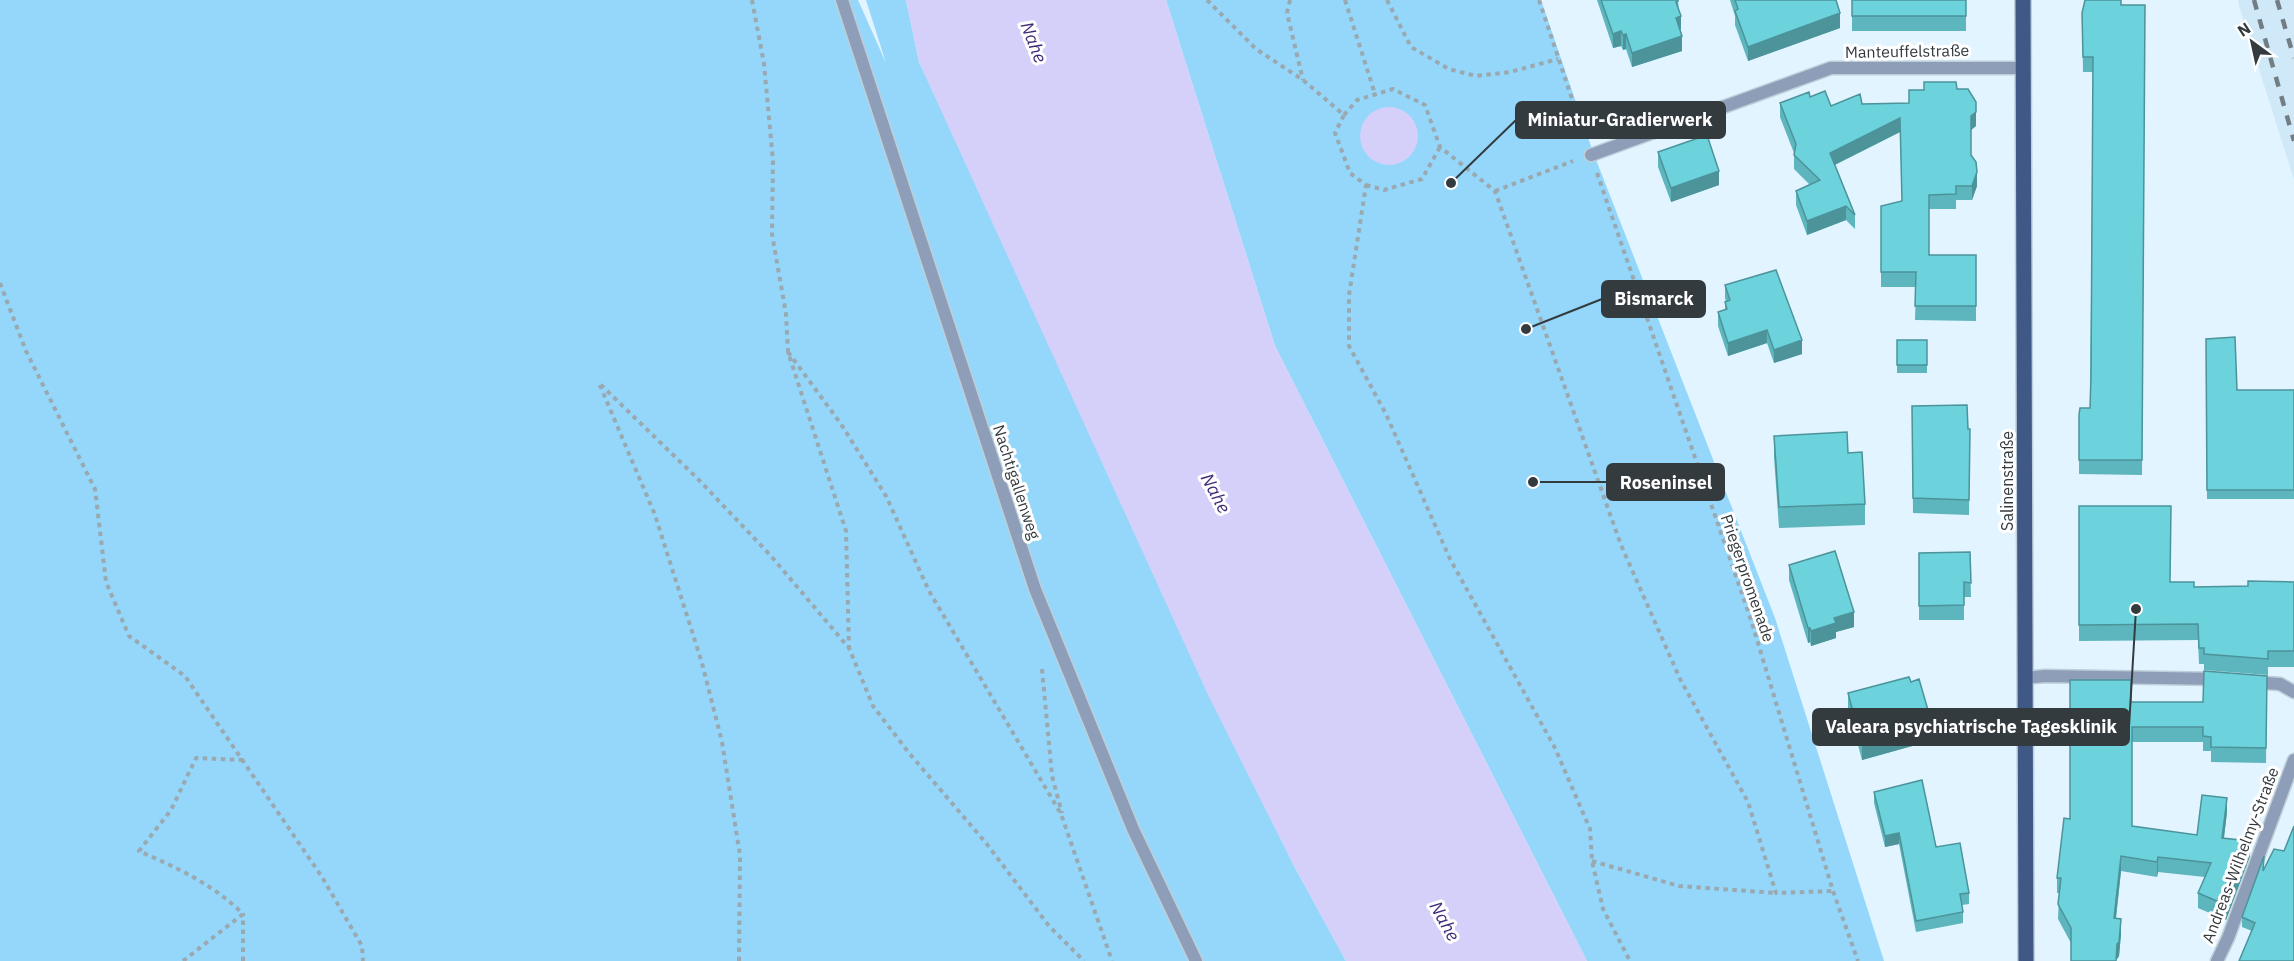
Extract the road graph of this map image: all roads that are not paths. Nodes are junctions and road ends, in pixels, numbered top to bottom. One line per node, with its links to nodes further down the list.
1 (842, 0): 8 (street, Nachtigallenweg)
2 (2023, 0): 3 (main road, Salinenstraße)
3 (2024, 68): 4 (street, Manteuffelstraße); 5 (main road, Salinenstraße)
4 (1591, 155)
5 (2025, 678): 6 (street); 9 (main road, Salinenstraße)
6 (2294, 692)
7 (2294, 760): 10 (street, Andreas-Wilhelmy-Straße)
8 (1196, 961)
9 (2026, 961)
10 (2217, 961)

